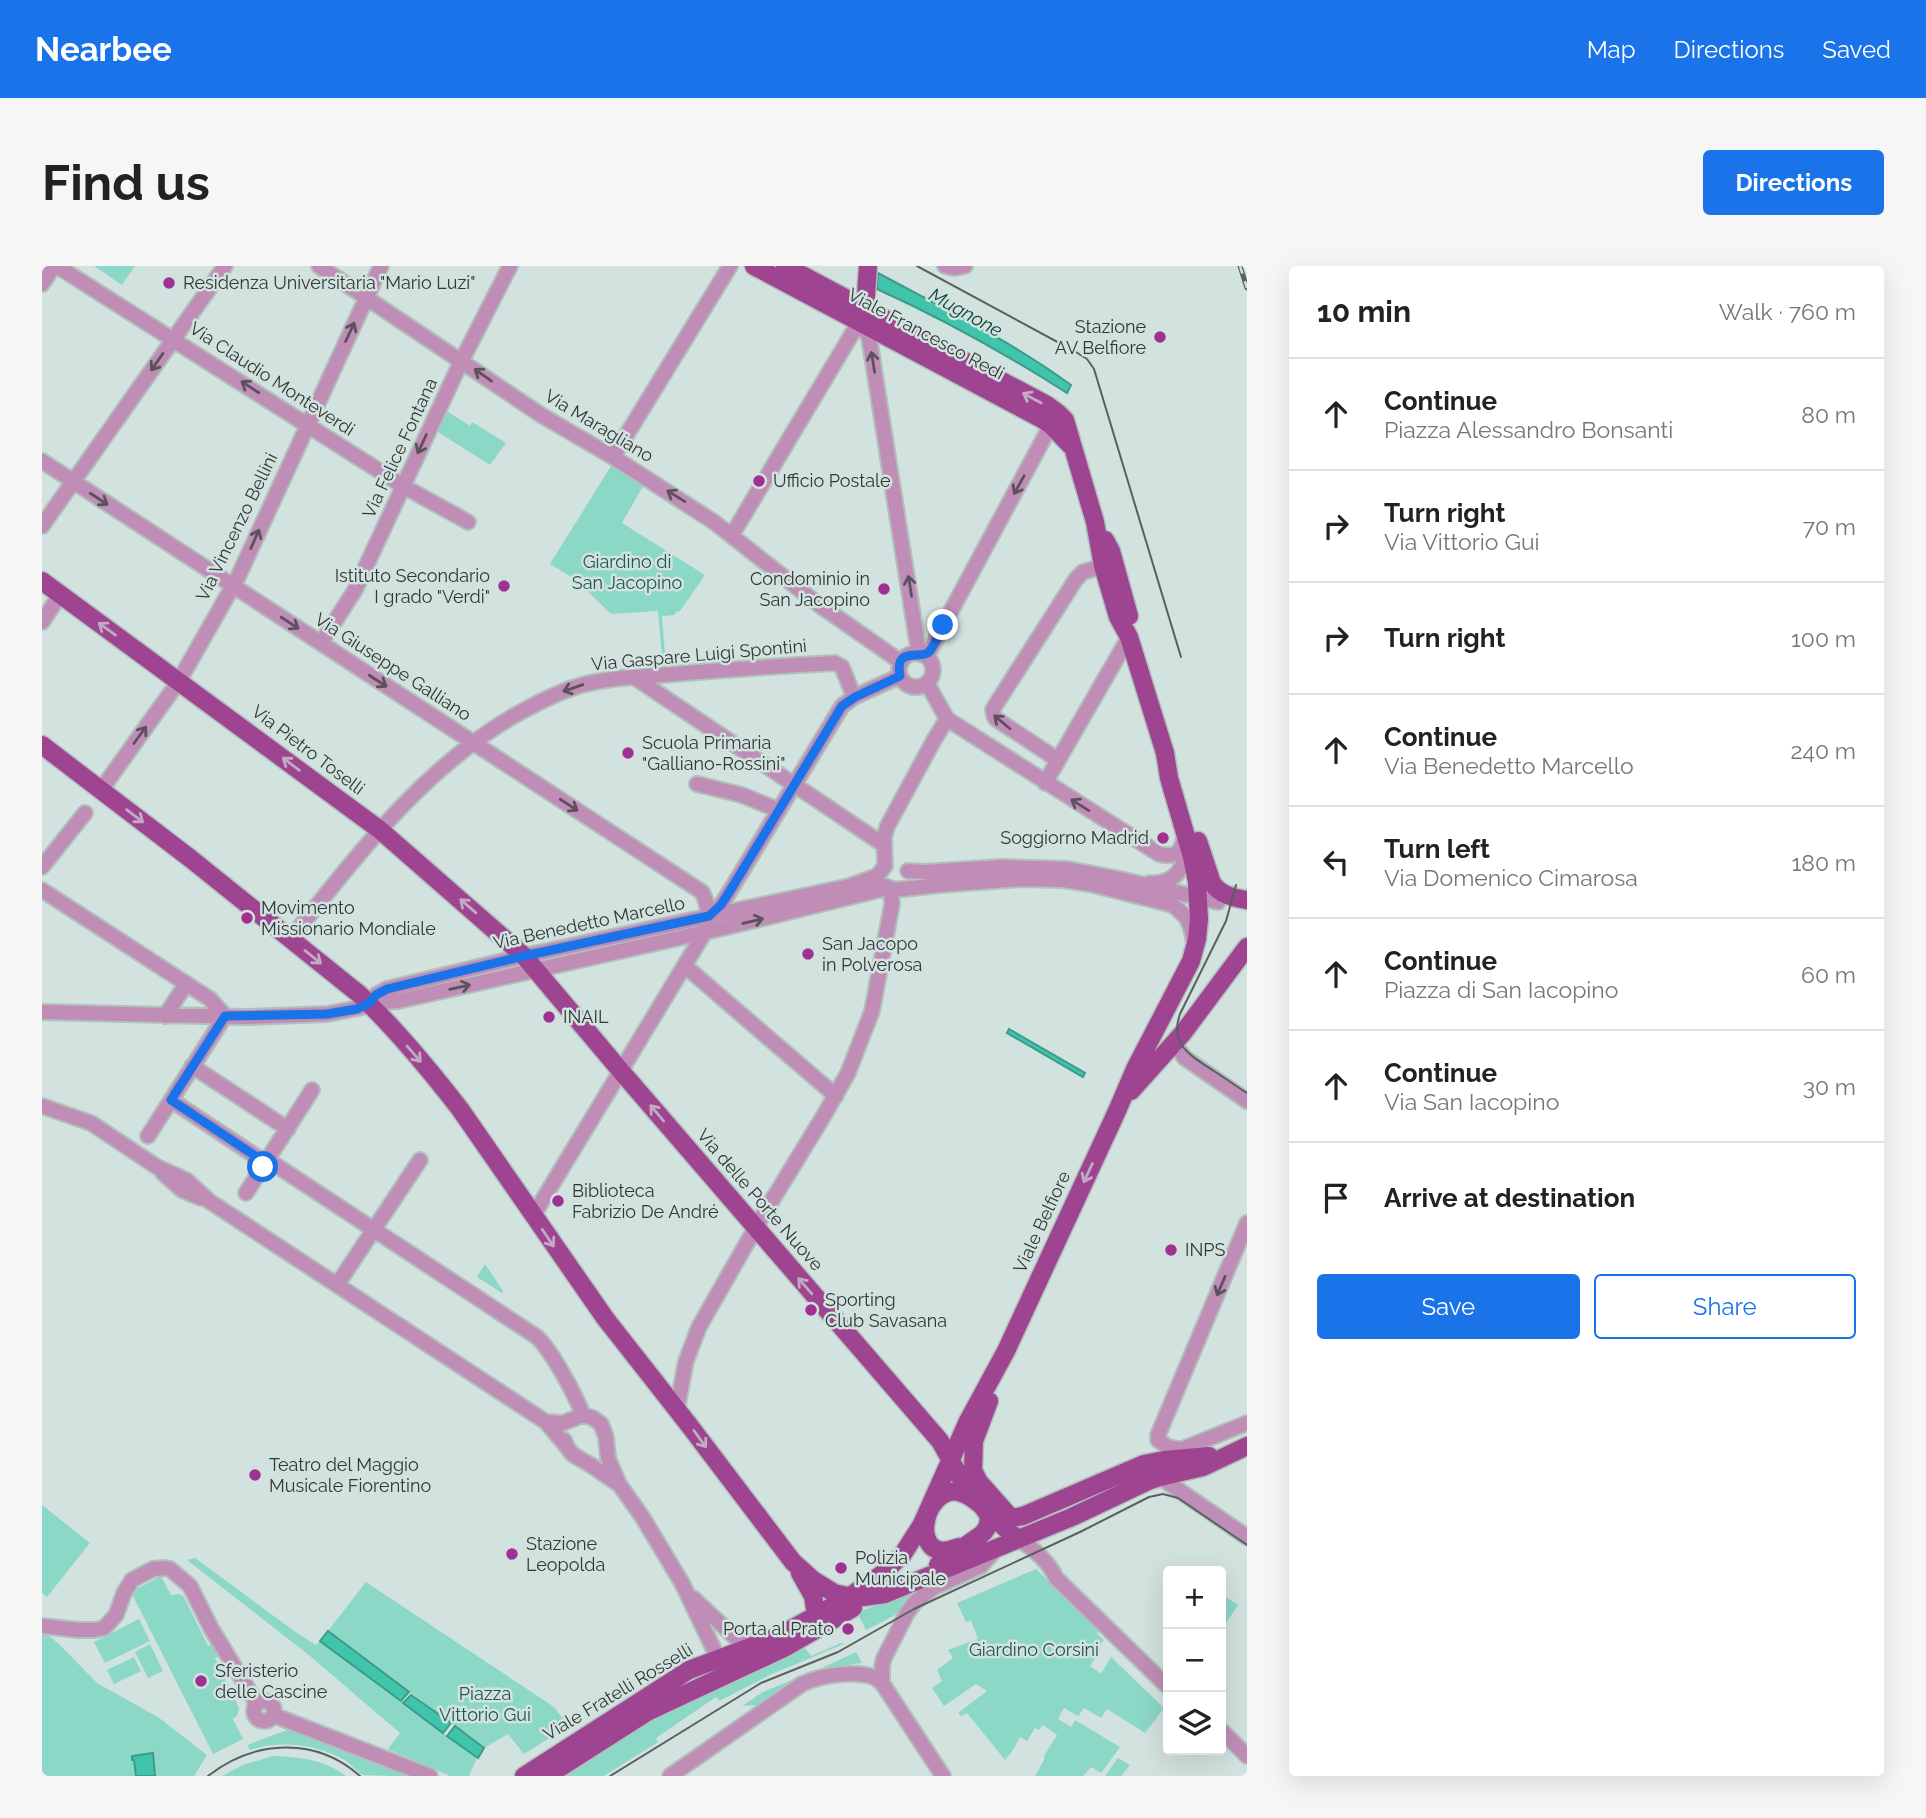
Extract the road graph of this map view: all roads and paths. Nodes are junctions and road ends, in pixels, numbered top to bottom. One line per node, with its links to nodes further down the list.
1 (56, 266): 12 (street); 15 (street, Via Claudio Monteverdi)
2 (225, 266): 15 (street)
3 (319, 266): 13 (street, Via Maragliano)
4 (381, 266): 13 (street, Via Vincenzo Bellini)
5 (510, 266): 16 (street, Via Felice Fontana)
6 (730, 266): 20 (street)
7 (754, 266): 14 (main road, Viale Francesco Redi)
8 (785, 266): 14 (main road, Viale Francesco Redi)
9 (868, 266): 14 (main road)
10 (945, 266): 11 (street)
11 (965, 266)
12 (42, 284)
13 (366, 297): 16 (street, Via Maragliano); 17 (street, Via Vincenzo Bellini, one-way to 13)
14 (862, 315): 18 (main road, Viale Francesco Redi); 19 (main road, Viale Francesco Redi, one-way to 14); 27 (street); 35 (street, one-way to 14)
15 (173, 338): 17 (street, Via Claudio Monteverdi, one-way to 15); 22 (street, one-way to 22)
16 (462, 360): 20 (street, Via Maragliano, one-way to 16); 23 (street, Via Felice Fontana, one-way to 23)
17 (307, 424): 23 (street, Via Claudio Monteverdi); 30 (street, Via Vincenzo Bellini, one-way to 17)
18 (1051, 425): 19 (main road, Viale Francesco Redi); 35 (street, one-way to 35)
19 (1073, 447): 25 (main road, Viale Francesco Redi)
20 (613, 457): 27 (street, Via Maragliano, one-way to 20)
21 (42, 461): 22 (street, Via Giuseppe Galliano)
22 (73, 482): 26 (street); 30 (street, Via Giuseppe Galliano, one-way to 30)
23 (403, 486): 24 (street, Via Claudio Monteverdi); 34 (street, Via Felice Fontana)
24 (468, 522)
25 (1095, 523): 28 (main road, Viale Francesco Redi); 33 (main road, Viale Francesco Redi)
26 (42, 526)
27 (732, 535): 36 (street, Via Maragliano)
28 (1103, 566): 33 (main road, Viale Francesco Redi); 45 (street, one-way to 28)
29 (42, 581): 31 (main road, Via Pietro Toselli)
30 (233, 587): 34 (street, Via Giuseppe Galliano, one-way to 34); 38 (street, Via Vincenzo Bellini)
31 (61, 595): 32 (street); 38 (main road, Via Pietro Toselli, one-way to 31)
32 (42, 622)
33 (1129, 637): 44 (main road, Viale Francesco Redi); 45 (street)
34 (321, 643): 42 (street, Via Giuseppe Galliano, one-way to 42)
35 (921, 654): 36 (street); 39 (street)
36 (901, 669): 39 (street); 40 (street)
37 (634, 677): 40 (street, Via Gaspare Luigi Spontini); 42 (street, Via Gaspare Luigi Spontini, one-way to 42); 48 (street)
38 (179, 681): 49 (street, Via Vincenzo Bellini, one-way to 38); 52 (main road, Via Pietro Toselli, one-way to 38)
39 (928, 683): 41 (street)
40 (855, 697): 48 (street)
41 (947, 719): 46 (street); 54 (street)
42 (473, 742): 52 (street, Via Gaspare Luigi Spontini); 62 (street, Via Giuseppe Galliano, one-way to 62)
43 (42, 745): 49 (main road)
44 (1165, 753): 53 (main road, Viale Francesco Redi); 64 (main road, Viale Francesco Redi)
45 (1058, 760): 46 (street)
46 (1045, 783): 53 (street, one-way to 46)
47 (697, 784): 50 (street)
48 (794, 785): 50 (street); 54 (street)
49 (101, 790): 70 (main road, one-way to 70)
50 (779, 810): 59 (street)
51 (85, 813): 55 (street)
52 (380, 830): 70 (street, Via Gaspare Luigi Spontini); 73 (main road, Via Pietro Toselli, one-way to 52)
53 (1187, 837): 58 (street); 63 (main road, Viale Francesco Redi)
54 (884, 845): 56 (street)
55 (42, 867)
56 (883, 869): 57 (street); 60 (street); 66 (street, Via Benedetto Marcello)
57 (908, 871): 58 (street); 60 (street)
58 (1128, 881): 63 (street)
59 (733, 886): 62 (street); 66 (street); 69 (street)
60 (893, 889): 69 (street, Via Benedetto Marcello, one-way to 60); 72 (street, Via Benedetto Marcello); 86 (street)
61 (42, 890): 75 (street)
62 (702, 892): 69 (street)
63 (1198, 897): 64 (street); 68 (main road, Viale Belfiore)
64 (1218, 897): 65 (main road); 67 (main road); 68 (main road)
65 (1247, 900)
66 (741, 909): 69 (street, Via Benedetto Marcello)
67 (1247, 909)
68 (1199, 919): 72 (main road, Viale Belfiore)
69 (708, 923): 73 (street, Via Benedetto Marcello); 74 (street)
70 (290, 939): 76 (main road, one-way to 76)
71 (1247, 947): 81 (main road, Viale Belfiore)
72 (1194, 953): 90 (main road, Viale Belfiore)
73 (530, 962): 76 (street, Via Benedetto Marcello); 84 (main road, Via delle Porte Nuove)
74 (685, 966): 84 (street); 86 (street)
75 (186, 984): 78 (street); 80 (street)
76 (369, 1003): 80 (street, Via Benedetto Marcello); 96 (main road, one-way to 96)
77 (42, 1010): 78 (street, Via Benedetto Marcello)
78 (165, 1016): 79 (street, Via Benedetto Marcello)
79 (202, 1016): 80 (street, Via Benedetto Marcello); 82 (street)
80 (225, 1016): 82 (street)
81 (1177, 1040): 88 (street); 90 (main road, Viale Belfiore)
82 (204, 1048): 83 (street)
83 (192, 1066): 87 (street); 91 (street)
84 (620, 1070): 96 (street); 98 (main road, Via delle Porte Nuove, one-way to 84)
85 (312, 1090): 91 (street)
86 (836, 1096): 98 (street)
87 (171, 1100): 92 (street); 94 (street)
88 (1247, 1101)
89 (42, 1106): 100 (street)
90 (1117, 1111): 101 (main road, Viale Belfiore, one-way to 101)
91 (288, 1129): 94 (street)
92 (148, 1136)
93 (421, 1160): 99 (street)
94 (267, 1161): 95 (street); 99 (street)
95 (246, 1193)
96 (533, 1216): 102 (main road, one-way to 102)
97 (1247, 1223): 109 (street, one-way to 109)
98 (756, 1228): 102 (street); 110 (main road, Via delle Porte Nuove, one-way to 98)
99 (375, 1229): 100 (street); 103 (street)
100 (337, 1286): 104 (street)
101 (1006, 1351): 110 (main road, Viale Belfiore); 113 (main road, Viale Belfiore)
102 (677, 1409): 122 (main road, one-way to 122)
103 (577, 1417): 104 (street); 106 (street); 108 (street)
104 (546, 1422): 108 (street)
105 (1247, 1423): 109 (street)
106 (607, 1444): 111 (street); 115 (street)
107 (1247, 1445): 112 (main road); 114 (main road)
108 (567, 1447): 111 (street)
109 (1183, 1450): 112 (street)
110 (950, 1460): 116 (main road, Via delle Porte Nuove); 117 (main road, Viale Belfiore)
111 (586, 1462): 115 (street)
112 (1144, 1464): 113 (main road)
113 (1126, 1471): 114 (street)
114 (1160, 1477): 118 (street); 120 (main road)
115 (618, 1484): 125 (street)
116 (984, 1509): 117 (main road); 119 (main road); 120 (main road)
117 (929, 1510): 119 (main road); 126 (main road, Viale Belfiore)
118 (1247, 1537)
119 (976, 1539): 124 (main road)
120 (1018, 1539): 121 (main road); 123 (street)
121 (997, 1548): 124 (main road); 131 (street)
122 (793, 1562): 126 (main road); 127 (main road)
123 (1053, 1571): 136 (street); 138 (street)
124 (900, 1588): 126 (main road); 130 (main road)
125 (687, 1592): 129 (street); 130 (street)
126 (849, 1597): 127 (main road, Viale Belfiore)
127 (816, 1615): 130 (main road, Viale Belfiore)
128 (42, 1626): 144 (street)
129 (706, 1635): 132 (street); 134 (street)
130 (774, 1642): 132 (main road, Viale Fratelli Rosselli); 133 (main road, Viale Fratelli Rosselli)
131 (888, 1651): 135 (street); 137 (street)
132 (720, 1657): 133 (street); 134 (main road, Viale Fratelli Rosselli)
133 (752, 1662): 146 (main road, Viale Fratelli Rosselli)
134 (698, 1665): 145 (main road, Viale Fratelli Rosselli)
135 (853, 1674): 137 (street); 147 (street)
136 (1163, 1674)
137 (882, 1682): 143 (street)
138 (1163, 1682)
139 (1226, 1735): 141 (street)
140 (1226, 1743): 142 (street)
141 (1247, 1756)
142 (1247, 1762)
143 (939, 1774)
144 (430, 1776)
145 (524, 1776)
146 (547, 1776)
147 (670, 1776)

